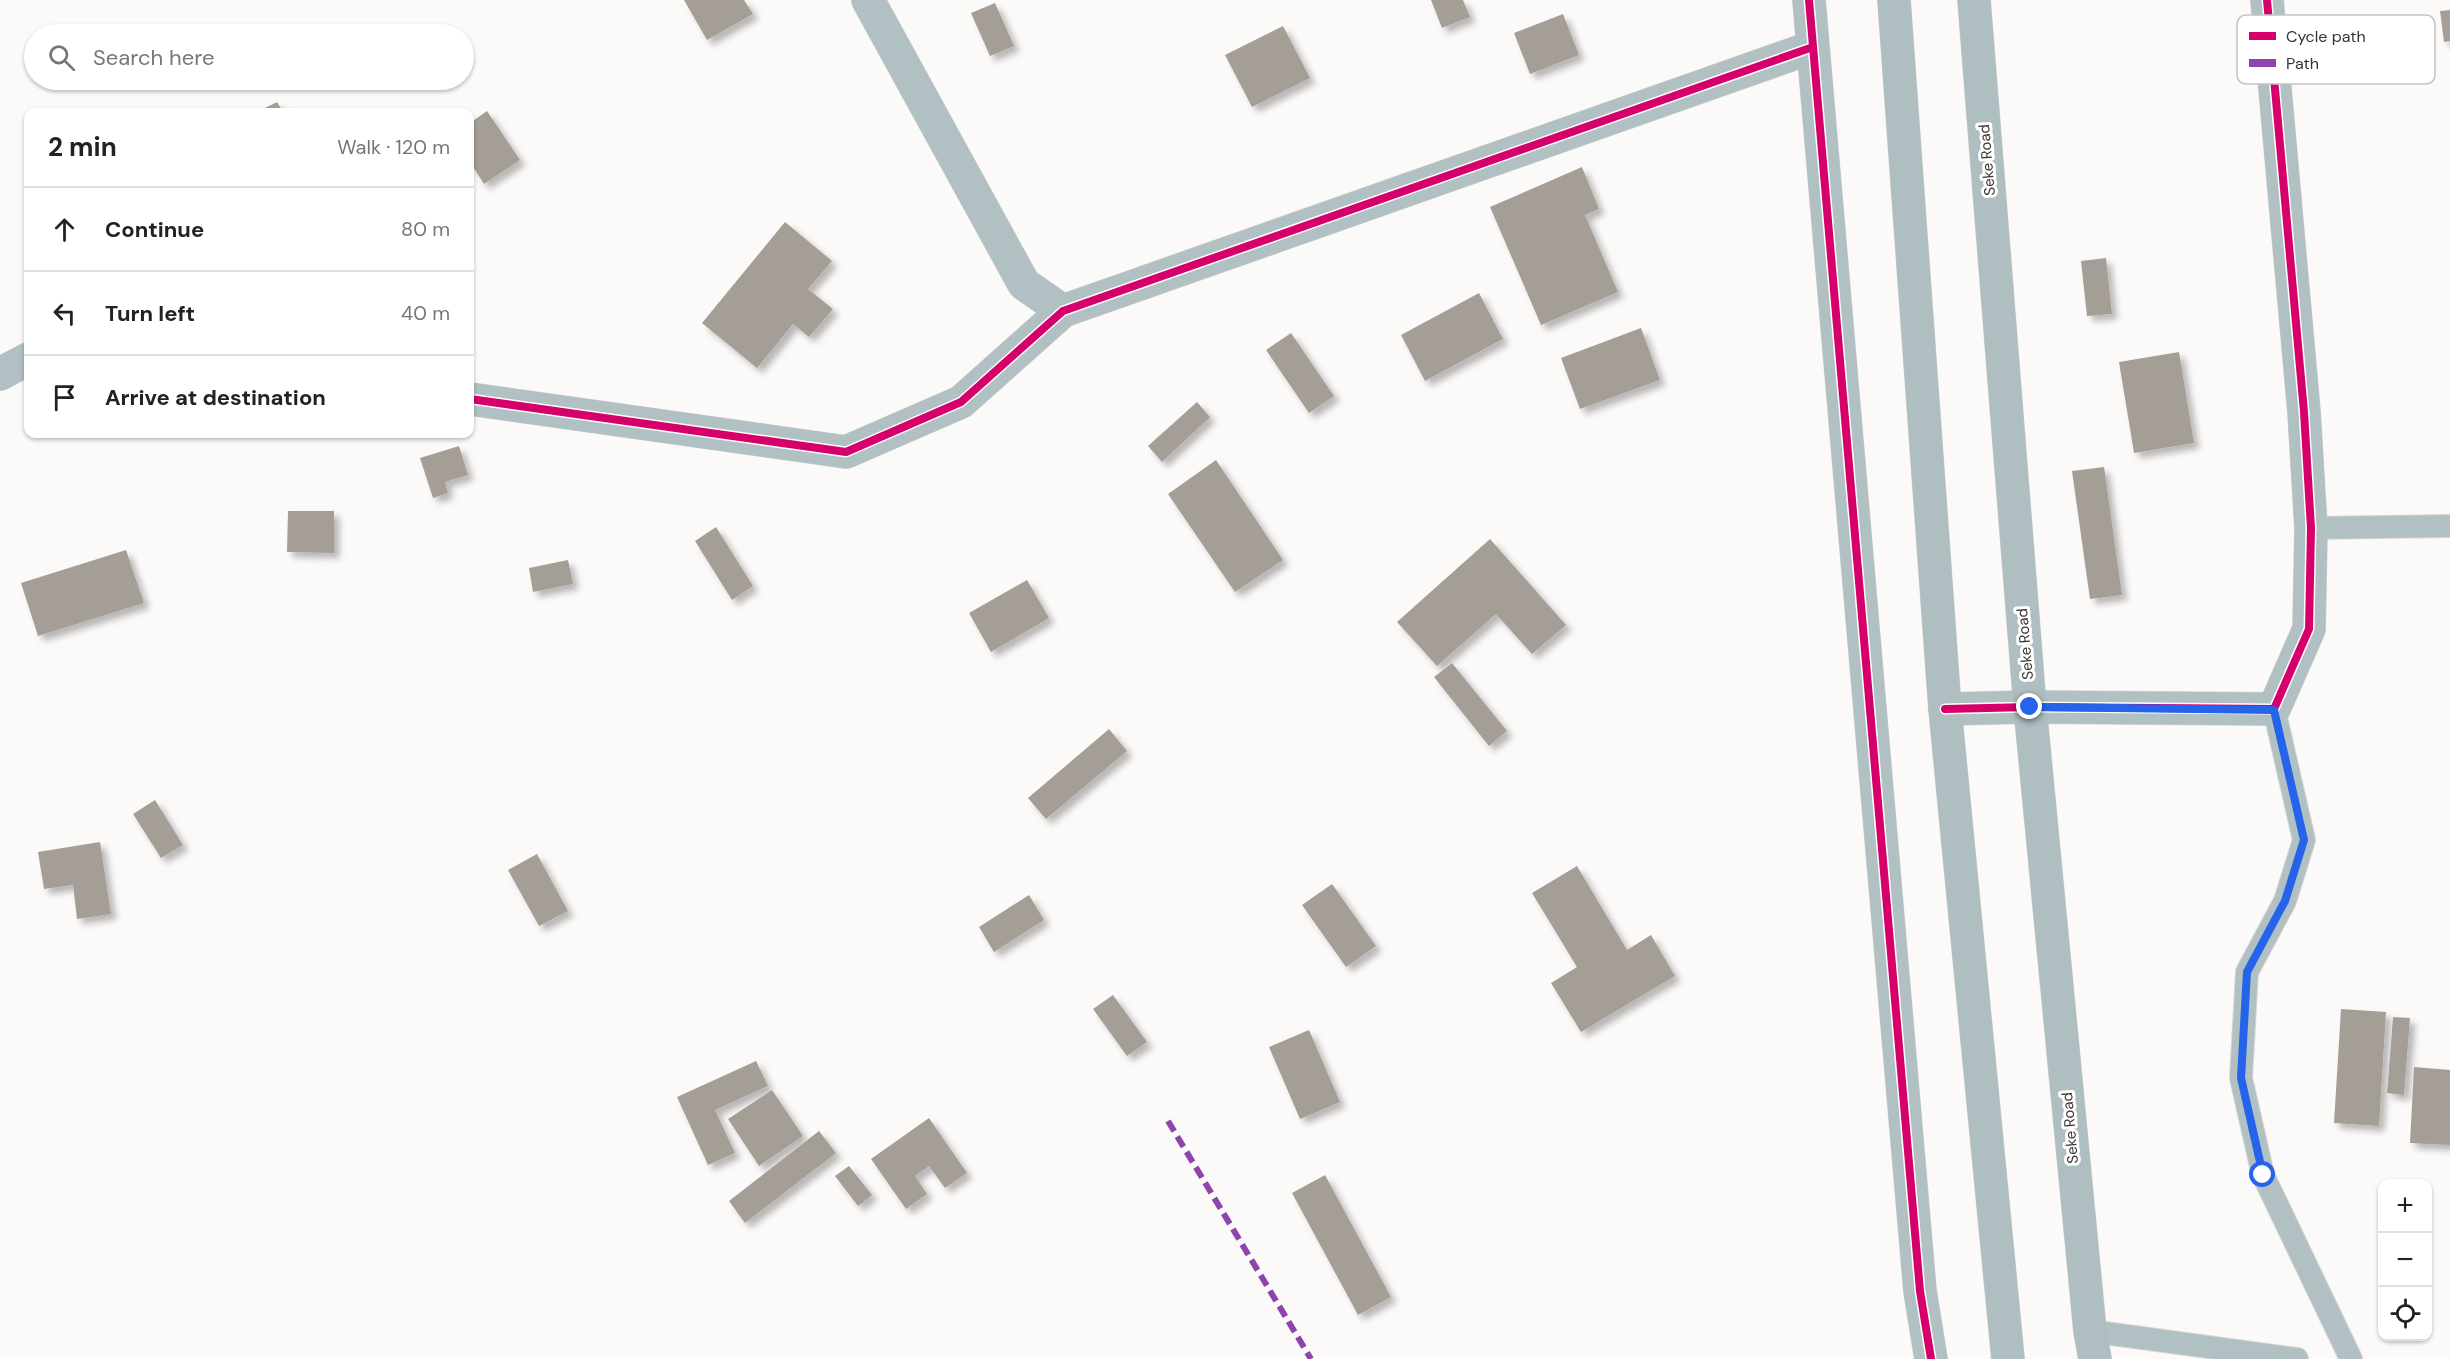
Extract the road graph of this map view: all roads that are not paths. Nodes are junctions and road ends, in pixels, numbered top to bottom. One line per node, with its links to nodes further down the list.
1 (868, 0): 9 (street)
2 (1809, 0): 7 (street)
3 (1894, 0): 16 (main road)
4 (1974, 0): 15 (main road, Seke Road)
5 (2267, 0): 6 (street)
6 (2268, 15)
7 (1813, 47): 9 (street); 19 (street)
8 (2275, 84): 14 (street)
9 (1063, 311): 12 (street)
10 (24, 361): 11 (street)
11 (0, 374)
12 (474, 400)
13 (2450, 526): 14 (lane)
14 (2312, 528): 17 (street)
15 (2030, 707): 16 (street); 17 (street); 18 (main road, Seke Road)
16 (1945, 709): 20 (main road)
17 (2274, 710): 22 (lane)
18 (2092, 1345): 21 (lane)
19 (1931, 1359)
20 (2008, 1359)
21 (2297, 1359)
22 (2351, 1359)

